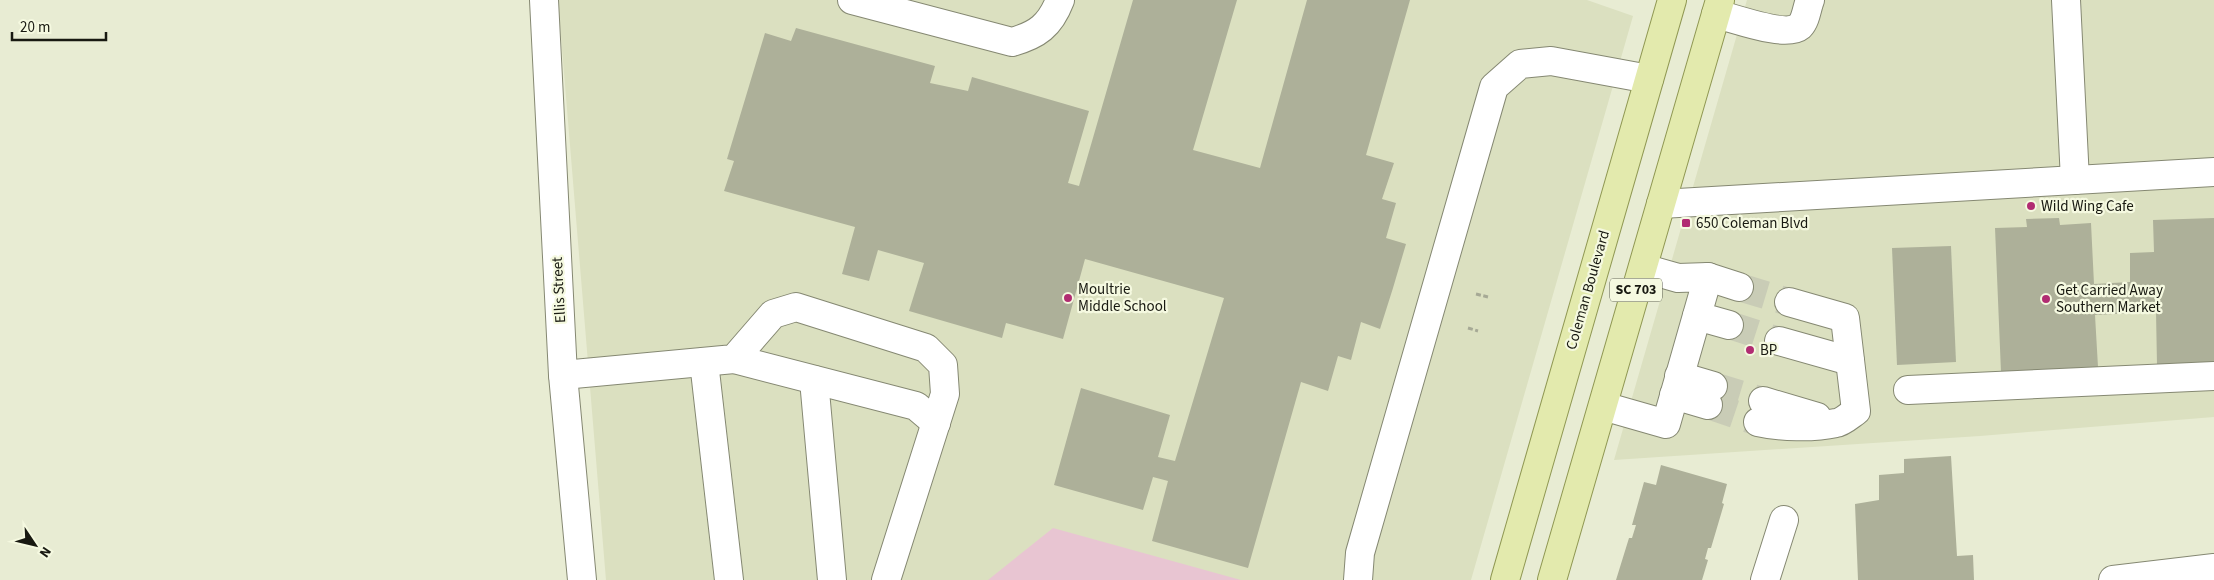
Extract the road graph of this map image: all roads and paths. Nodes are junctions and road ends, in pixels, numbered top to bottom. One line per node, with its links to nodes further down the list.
1 (544, 0): 27 (street, Ellis Street)
2 (852, 0): 3 (street)
3 (1060, 0)
4 (1672, 0): 8 (main road, Coleman Boulevard / SC 703)
5 (1810, 0): 7 (street)
6 (2066, 0): 10 (street)
7 (1718, 7): 11 (main road, SC 703)
8 (1649, 79): 23 (main road, Coleman Boulevard / SC 703); 42 (street)
9 (2214, 172): 10 (street)
10 (2075, 180): 11 (street)
11 (1661, 204): 12 (main road, SC 703)
12 (1642, 268): 13 (street); 33 (main road, SC 703)
13 (1708, 277): 14 (street); 18 (street)
14 (1739, 287)
15 (1476, 294): 16 (path)
16 (1488, 297)
17 (1790, 302): 25 (street)
18 (1697, 316): 19 (street); 30 (street)
19 (1729, 325)
20 (1468, 328): 21 (path)
21 (1478, 331)
22 (1779, 341): 25 (street)
23 (1572, 348): 43 (main road, Coleman Boulevard / SC 703); 44 (main road)
24 (734, 359): 26 (street); 29 (street); 35 (street)
25 (1850, 361): 34 (street)
26 (704, 362): 27 (street); 39 (street)
27 (563, 375): 38 (street, Ellis Street)
28 (2214, 376): 31 (street)
29 (814, 380): 35 (street); 40 (street)
30 (1677, 386): 32 (street); 33 (street)
31 (1908, 390)
32 (1710, 395)
33 (1603, 406): 45 (main road, SC 703)
34 (1760, 411)
35 (936, 423): 41 (street)
36 (1784, 520): 46 (street)
37 (2214, 568): 47 (street)
38 (582, 580)
39 (729, 580)
40 (832, 580)
41 (886, 580)
42 (1358, 580)
43 (1504, 580)
44 (1524, 580)
45 (1552, 580)
46 (1765, 580)
47 (2113, 580)

